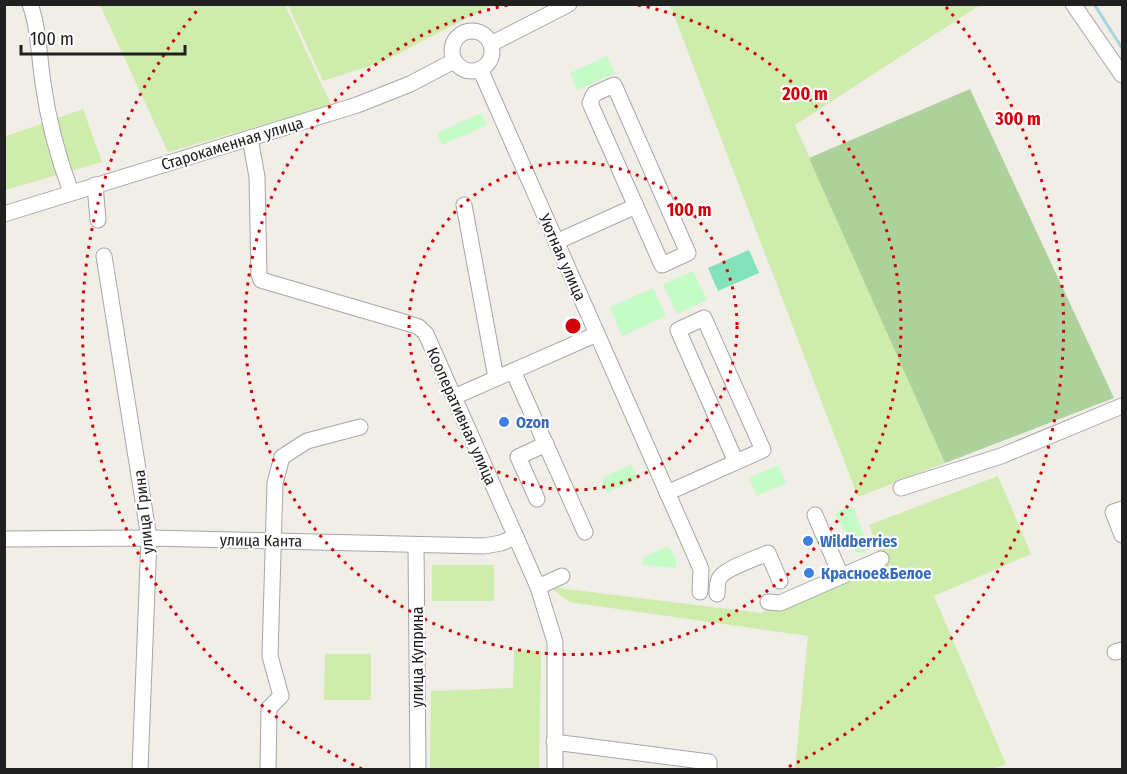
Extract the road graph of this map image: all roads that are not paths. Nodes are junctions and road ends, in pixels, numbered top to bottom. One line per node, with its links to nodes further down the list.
1 (30, 4): 10 (street)
2 (568, 4): 4 (street)
3 (1073, 4): 7 (street)
4 (491, 44): 5 (street); 6 (street)
5 (454, 61): 6 (street); 8 (street, Старокаменная улица)
6 (480, 69): 15 (street, Уютная улица)
7 (1122, 75)
8 (250, 138): 9 (street, Старокаменная улица); 20 (street, Кооперативная улица)
9 (94, 185): 10 (street, Старокаменная улица); 14 (street)
10 (71, 192): 13 (street, Старокаменная улица)
11 (464, 205): 19 (street)
12 (636, 206): 12 (street); 15 (street)
13 (4, 214)
14 (99, 220)
15 (556, 242): 17 (street, Уютная улица)
16 (104, 256): 34 (street, улица Грина)
17 (597, 334): 18 (street); 26 (street, Уютная улица)
18 (513, 370): 19 (street); 23 (street)
19 (496, 378): 20 (street)
20 (454, 397): 32 (street, Кооперативная улица)
21 (1122, 406): 25 (street)
22 (360, 427): 35 (street)
23 (546, 444): 27 (street); 30 (street)
24 (736, 462): 24 (street); 26 (street)
25 (901, 488)
26 (668, 493): 42 (street, Уютная улица)
27 (537, 499)
28 (1122, 509): 31 (street)
29 (815, 515): 39 (street)
30 (585, 532)
31 (1122, 536)
32 (516, 537): 36 (street, улица Канта); 41 (street, Кооперативная улица)
33 (4, 538): 34 (street, улица Канта)
34 (149, 538): 35 (street, улица Канта); 46 (street, улица Грина)
35 (273, 540): 36 (street, улица Канта); 47 (street)
36 (416, 545): 48 (street, улица Куприна)
37 (880, 559): 39 (street)
38 (562, 576): 41 (street)
39 (841, 576): 44 (street)
40 (780, 581): 43 (street)
41 (537, 587): 45 (street, Кооперативная улица)
42 (700, 592)
43 (717, 594)
44 (768, 602)
45 (554, 742): 49 (street, Кооперативная улица); 50 (street)
46 (141, 770)
47 (268, 770)
48 (418, 770)
49 (555, 770)
50 (709, 770)

